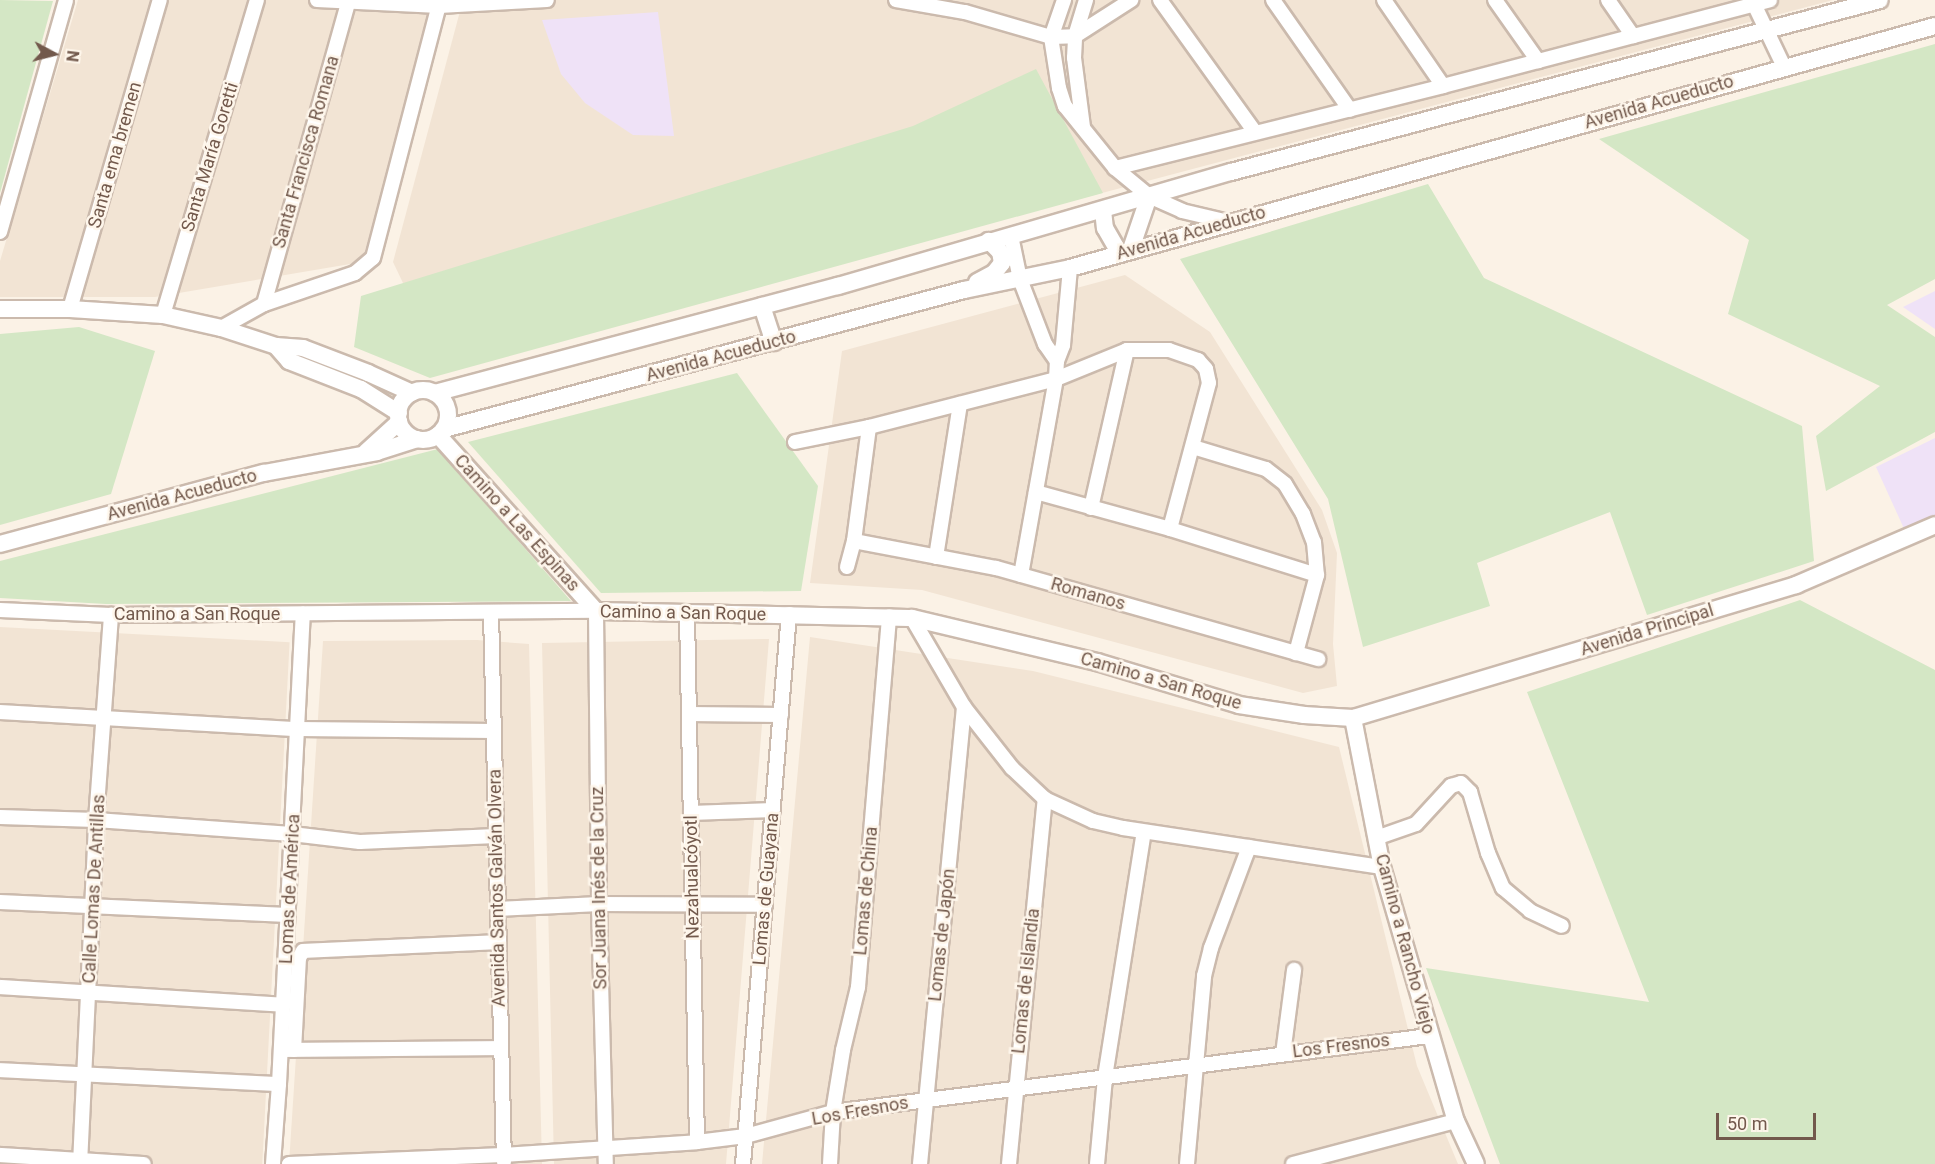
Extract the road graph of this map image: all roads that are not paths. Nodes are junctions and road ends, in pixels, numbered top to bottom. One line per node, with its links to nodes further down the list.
1 (66, 0): 37 (street)
2 (160, 0): 47 (street, Santa ema bremen)
3 (257, 0): 48 (street, Santa María Goretti)
4 (317, 0): 5 (street)
5 (349, 0): 18 (street); 44 (street, Santa Francisca Romana)
6 (547, 0): 18 (street)
7 (896, 0): 20 (street)
8 (1064, 0): 26 (street)
9 (1086, 0): 24 (street)
10 (1131, 0): 24 (street)
11 (1160, 0): 32 (street)
12 (1273, 0): 30 (street)
13 (1384, 0): 29 (street)
14 (1495, 0): 27 (street)
15 (1608, 0): 25 (street)
16 (1770, 0): 19 (street)
17 (1880, 0): 23 (street, Avenida Acueducto)
18 (440, 3): 44 (street)
19 (1754, 4): 21 (street); 23 (street)
20 (968, 6): 26 (street)
21 (1725, 6): 25 (street)
22 (1935, 26): 28 (street, Avenida Acueducto)
23 (1765, 30): 28 (street); 34 (street, Avenida Acueducto)
24 (1075, 36): 26 (street); 31 (street)
25 (1633, 36): 27 (street)
26 (1051, 37): 31 (street)
27 (1538, 60): 29 (street)
28 (1784, 68): 36 (street, Avenida Acueducto)
29 (1443, 86): 30 (street)
30 (1350, 110): 32 (street)
31 (1083, 127): 33 (street)
32 (1255, 132): 33 (street)
33 (1115, 168): 34 (street)
34 (1149, 196): 35 (street, Avenida Acueducto); 36 (street); 40 (street)
35 (1103, 210): 38 (street, Avenida Acueducto); 40 (street)
36 (1229, 222): 40 (street, Avenida Acueducto)
37 (0, 232)
38 (1011, 236): 39 (street, Avenida Acueducto); 42 (street)
39 (989, 241): 43 (street); 45 (street, Avenida Acueducto)
40 (1125, 251): 41 (street, Avenida Acueducto)
41 (1070, 268): 42 (street, Avenida Acueducto); 53 (street)
42 (1020, 279): 43 (street, Avenida Acueducto); 53 (street)
43 (964, 290): 50 (street, Avenida Acueducto)
44 (264, 304): 49 (street)
45 (762, 306): 50 (street); 56 (street, Avenida Acueducto)
46 (0, 309): 47 (street)
47 (70, 309): 48 (street)
48 (163, 315): 49 (street)
49 (221, 328): 51 (street)
50 (774, 342): 60 (street, Avenida Acueducto)
51 (276, 346): 55 (street); 58 (street)
52 (1127, 350): 54 (street); 63 (street); 66 (street)
53 (1057, 361): 54 (street)
54 (1056, 379): 57 (street); 65 (street)
55 (412, 393): 56 (street); 58 (street)
56 (435, 393): 60 (street)
57 (960, 404): 59 (street); 71 (street)
58 (399, 418): 61 (street); 64 (street)
59 (869, 427): 62 (street); 69 (street)
60 (441, 432): 61 (street); 76 (street, Camino a Las Espinas)
61 (417, 439): 64 (street, Avenida Acueducto)
62 (795, 442)
63 (1193, 447): 68 (street); 74 (street)
64 (366, 452): 70 (street, Avenida Acueducto)
65 (1036, 492): 66 (street); 73 (street)
66 (1090, 508): 68 (street)
67 (1935, 525): 91 (street, Avenida Principal)
68 (1170, 529): 74 (street)
69 (854, 541): 71 (street, Romanos); 72 (street)
70 (0, 544)
71 (936, 557): 73 (street, Romanos)
72 (847, 567)
73 (1021, 575): 84 (street, Romanos)
74 (1317, 575): 84 (street)
75 (0, 610): 81 (street, Camino a San Roque)
76 (596, 611): 77 (street, Camino a San Roque); 78 (street, Camino a San Roque); 106 (street, Sor Juana Inés de la Cruz)
77 (491, 612): 79 (street, Camino a San Roque); 93 (street, Avenida Santos Galván Olvera)
78 (687, 613): 80 (street, Camino a San Roque); 88 (street, Nezahualcóyotl)
79 (303, 614): 81 (street, Camino a San Roque); 92 (street, Lomas de América)
80 (789, 614): 82 (street, Camino a San Roque); 89 (street, Lomas de Guayana)
81 (111, 615): 90 (street, Calle Lomas De Antillas)
82 (889, 616): 83 (street, Camino a San Roque); 129 (street, Lomas de China)
83 (912, 618): 86 (street); 91 (street, Camino a San Roque)
84 (1296, 653): 85 (street, Romanos)
85 (1318, 659)
86 (964, 707): 94 (street); 128 (street, Lomas de Japón)
87 (0, 712): 90 (street)
88 (689, 714): 89 (street); 96 (street, Nezahualcóyotl)
89 (781, 715): 95 (street, Lomas de Guayana)
90 (103, 717): 92 (street); 98 (street, Calle Lomas De Antillas)
91 (1353, 718): 102 (street, Camino a Rancho Viejo)
92 (298, 729): 93 (street); 100 (street, Lomas de América)
93 (494, 731): 101 (street, Avenida Santos Galván Olvera)
94 (1045, 799): 99 (street); 127 (street, Lomas de Islandia)
95 (773, 810): 96 (street); 109 (street, Lomas de Guayana)
96 (691, 813): 107 (street, Nezahualcóyotl)
97 (0, 817): 98 (street)
98 (96, 820): 100 (street); 108 (street, Calle Lomas De Antillas)
99 (1144, 832): 103 (street); 125 (street)
100 (292, 834): 101 (street); 111 (street, Lomas de América)
101 (496, 836): 110 (street, Avenida Santos Galván Olvera)
102 (1376, 838): 104 (street, Camino a Rancho Viejo); 112 (street)
103 (1249, 848): 104 (street); 122 (street)
104 (1382, 867): 118 (street, Camino a Rancho Viejo)
105 (0, 902): 108 (street)
106 (599, 904): 107 (street); 110 (street); 133 (street, Sor Juana Inés de la Cruz)
107 (693, 904): 109 (street); 132 (street, Nezahualcóyotl)
108 (93, 905): 111 (street); 116 (street, Calle Lomas De Antillas)
109 (765, 905): 131 (street, Lomas de Guayana)
110 (498, 909): 113 (street, Avenida Santos Galván Olvera)
111 (288, 915): 117 (street, Lomas de América)
112 (1562, 926)
113 (499, 942): 119 (street, Avenida Santos Galván Olvera); 120 (street)
114 (1294, 970): 121 (street)
115 (0, 987): 116 (street)
116 (89, 992): 117 (street); 124 (street, Calle Lomas De Antillas)
117 (283, 1005): 120 (street, Lomas de América)
118 (1429, 1035): 121 (street, Los Fresnos); 130 (street, Camino a Rancho Viejo)
119 (501, 1048): 120 (street); 135 (street, Avenida Santos Galván Olvera)
120 (287, 1050): 126 (street, Lomas de América)
121 (1283, 1054): 122 (street, Los Fresnos)
122 (1195, 1065): 125 (street, Los Fresnos); 146 (street)
123 (0, 1070): 124 (street)
124 (86, 1074): 126 (street); 136 (street, Calle Lomas De Antillas)
125 (1105, 1077): 127 (street, Los Fresnos); 145 (street)
126 (279, 1084): 139 (street, Lomas de América)
127 (1015, 1088): 128 (street, Los Fresnos); 144 (street, Lomas de Islandia)
128 (926, 1100): 129 (street, Los Fresnos); 143 (street, Lomas de Japón)
129 (833, 1112): 131 (street, Los Fresnos); 142 (street, Lomas de China)
130 (1456, 1122): 147 (street); 148 (street, Camino a Rancho Viejo)
131 (746, 1136): 132 (street, Los Fresnos); 141 (street, Lomas de Guayana)
132 (697, 1142): 133 (street, Los Fresnos)
133 (606, 1147): 135 (street, Los Fresnos); 140 (street, Sor Juana Inés de la Cruz)
134 (0, 1155): 136 (street)
135 (504, 1159): 137 (street, Los Fresnos)
136 (80, 1162): 138 (street)
137 (291, 1163)
138 (144, 1164)
139 (273, 1164)
140 (606, 1164)
141 (743, 1164)
142 (830, 1164)
143 (920, 1164)
144 (1009, 1164)
145 (1098, 1164)
146 (1187, 1164)
147 (1293, 1164)
148 (1476, 1164)

